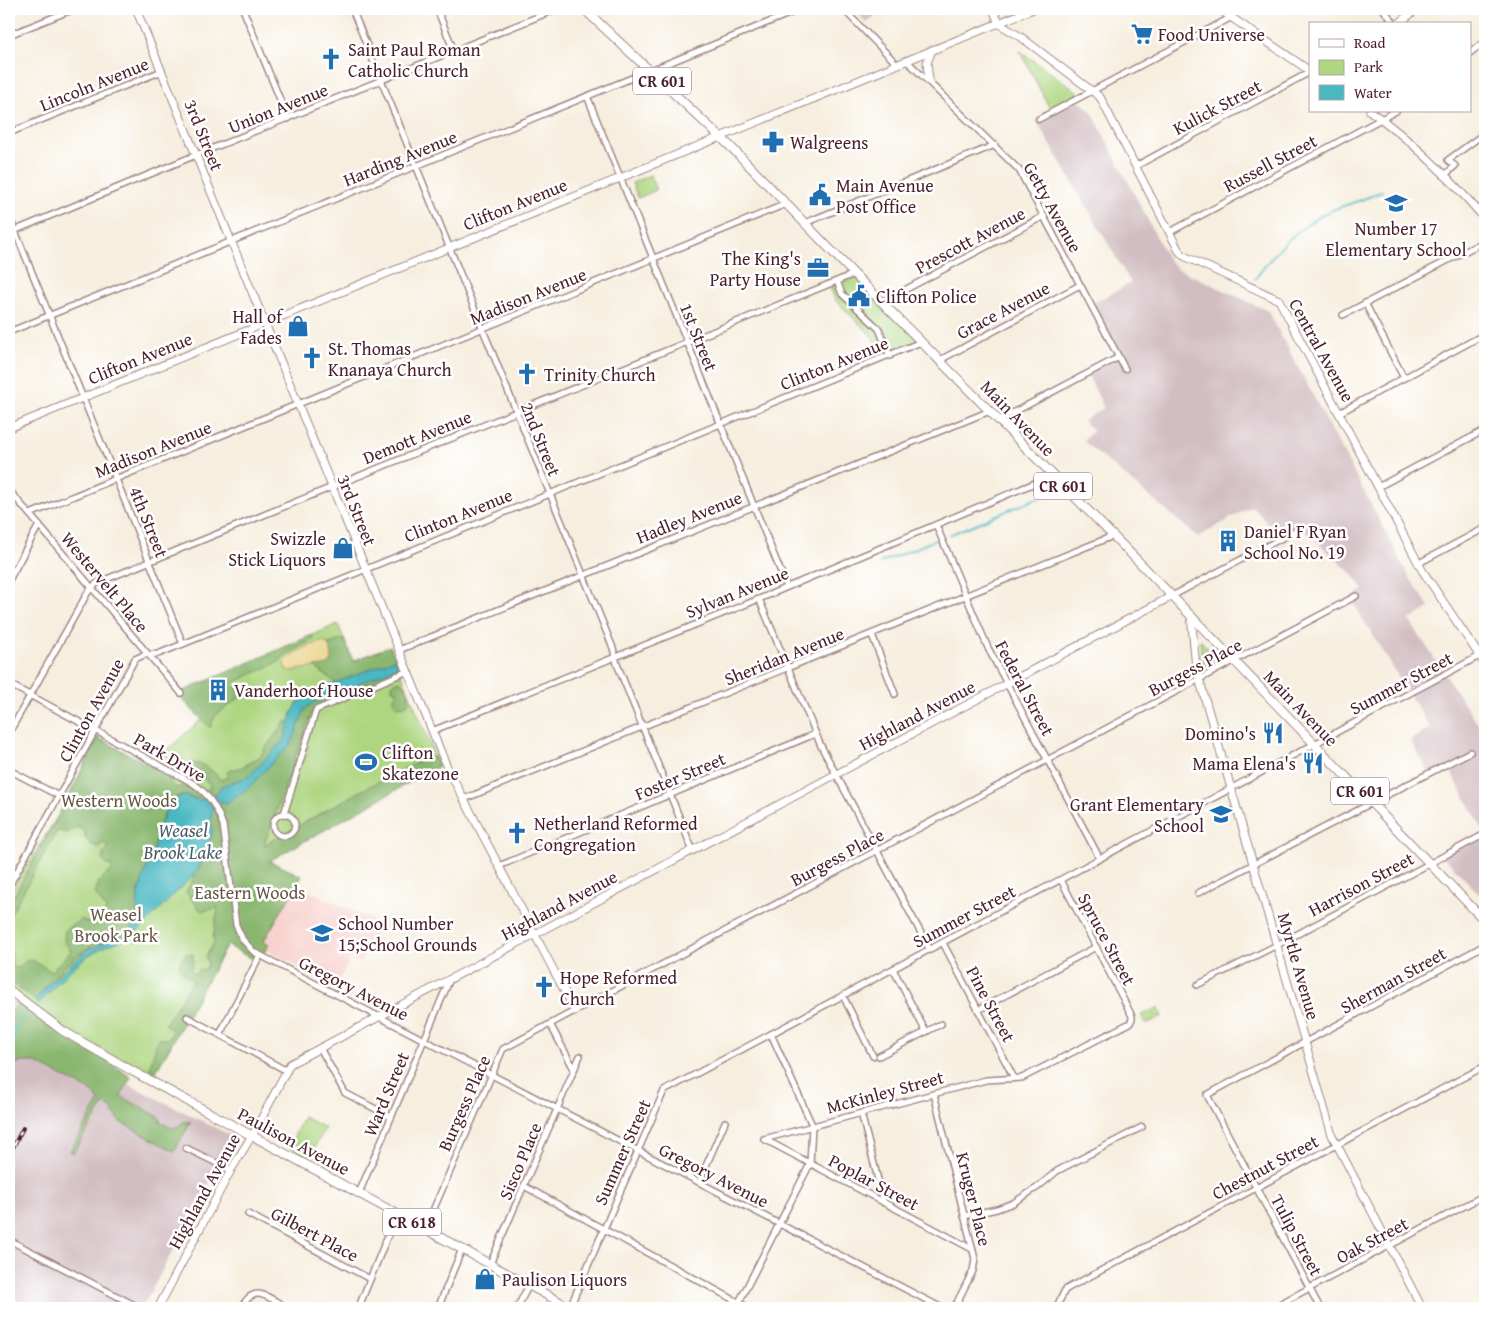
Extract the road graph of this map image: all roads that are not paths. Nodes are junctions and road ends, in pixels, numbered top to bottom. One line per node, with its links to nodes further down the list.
1 (74, 9): 19 (street)
2 (137, 9): 28 (street, 3rd Street)
3 (243, 9): 36 (street)
4 (352, 9): 30 (street, 2nd Street)
5 (437, 9): 22 (street)
6 (557, 9): 22 (street, Union Avenue)
7 (584, 9): 26 (main road, Main Avenue / CR 601)
8 (802, 9): 26 (street, Harding Avenue)
9 (843, 9): 25 (street)
10 (992, 9): 18 (street)
11 (1032, 9): 18 (street, Clifton Avenue)
12 (1222, 9): 15 (street)
13 (1382, 9): 16 (street)
14 (1417, 9): 17 (street)
15 (1232, 18): 27 (street); 32 (street)
16 (1394, 22)
17 (1399, 22)
18 (999, 24): 21 (street, Clifton Avenue); 32 (street, Central Avenue)
19 (9, 36)
20 (1485, 41): 23 (street)
21 (932, 50): 24 (street, Clifton Avenue); 31 (street)
22 (454, 51): 30 (street, Union Avenue)
23 (1472, 51)
24 (906, 60): 25 (street, Clifton Avenue); 31 (street, Getty Avenue)
25 (897, 64): 41 (street, Clifton Avenue)
26 (650, 70): 33 (street, Harding Avenue); 41 (main road, Main Avenue / CR 601)
27 (1309, 70)
28 (162, 71): 39 (street, Lincoln Avenue); 43 (street, 3rd Street)
29 (1309, 72): 45 (street, Kulick Street)
30 (381, 81): 36 (street, Union Avenue); 44 (street, 2nd Street)
31 (929, 81): 42 (street, Getty Avenue)
32 (1093, 91): 37 (street); 45 (street, Central Avenue)
33 (587, 96): 44 (street, Harding Avenue); 47 (street, 1st Street)
34 (1371, 112): 38 (street)
35 (1395, 112): 38 (street, Russell Street)
36 (288, 119): 43 (street, Union Avenue)
37 (1039, 119)
38 (1383, 120): 46 (street); 56 (street, Russell Street)
39 (9, 133)
40 (1485, 133): 46 (street)
41 (721, 137): 47 (street, Clifton Avenue); 48 (main road, Main Avenue / CR 601)
42 (995, 146): 52 (street, Getty Avenue); 54 (street)
43 (196, 155): 55 (street, Union Avenue); 58 (street, 3rd Street)
44 (416, 166): 58 (street, Harding Avenue); 60 (street, 2nd Street)
45 (1136, 166): 56 (street, Central Avenue)
46 (1444, 176): 50 (street)
47 (620, 178): 60 (street, Clifton Avenue); 61 (street, 1st Street)
48 (786, 204): 54 (main road, Main Avenue / CR 601); 61 (street, Madison Avenue)
49 (1485, 205): 50 (street)
50 (1478, 210): 53 (street)
51 (9, 216): 55 (street, 4th Street)
52 (1044, 216): 64 (street, Getty Avenue); 65 (street, Prescott Avenue)
53 (1485, 219)
54 (805, 223): 62 (main road, Main Avenue / CR 601)
55 (15, 231): 57 (street, Union Avenue); 68 (street, 4th Street)
56 (1170, 232): 84 (street, Central Avenue)
57 (9, 233)
58 (231, 241): 68 (street, Harding Avenue); 69 (street, 3rd Street)
59 (1485, 241): 66 (street)
60 (449, 247): 69 (street, Clifton Avenue); 70 (street, 2nd Street)
61 (653, 259): 70 (street, Madison Avenue); 73 (street, 1st Street)
62 (854, 274): 63 (street, Demott Avenue); 65 (main road, Main Avenue / CR 601)
63 (836, 281): 73 (street, Demott Avenue); 75 (street)
64 (1080, 285): 76 (street, Getty Avenue); 77 (street, Grace Avenue)
65 (882, 302): 74 (main road, Main Avenue / CR 601)
66 (1365, 303): 67 (street); 79 (street)
67 (1343, 315)
68 (48, 316): 71 (street, Harding Avenue); 80 (street, 4th Street)
69 (264, 324): 80 (street, Clifton Avenue); 81 (street, 3rd Street)
70 (482, 329): 81 (street, Madison Avenue); 83 (street, 2nd Street)
71 (9, 332)
72 (1485, 334): 79 (street)
73 (687, 342): 83 (street, Demott Avenue); 86 (street, 1st Street)
74 (921, 342): 75 (street, Clinton Avenue); 77 (main road, Main Avenue / CR 601)
75 (890, 356): 86 (street, Clinton Avenue)
76 (1119, 357): 78 (street, Getty Avenue); 85 (street)
77 (940, 360): 82 (main road, Main Avenue / CR 601)
78 (1125, 369)
79 (1404, 378): 84 (street)
80 (83, 398): 87 (street, Clifton Avenue); 90 (street, 4th Street)
81 (298, 404): 90 (street, Madison Avenue); 91 (street, 3rd Street)
82 (990, 411): 85 (main road, Main Avenue / CR 601); 95 (street, Hadley Avenue)
83 (516, 412): 91 (street, Demott Avenue); 94 (street, 2nd Street)
84 (1339, 413): 92 (street, Central Avenue)
85 (999, 420): 89 (main road, Main Avenue / CR 601)
86 (720, 424): 94 (street, Clinton Avenue); 95 (street, 1st Street)
87 (9, 428)
88 (1485, 430): 92 (street)
89 (1050, 473): 98 (street, Sylvan Avenue); 101 (main road, Main Avenue / CR 601)
90 (117, 479): 96 (street, Madison Avenue); 102 (street, 4th Street)
91 (331, 487): 102 (street, Demott Avenue); 104 (street, 3rd Street)
92 (1378, 487): 103 (street, Central Avenue)
93 (9, 490): 96 (street, Westervelt Place)
94 (548, 493): 104 (street, Clinton Avenue); 105 (street, 2nd Street)
95 (754, 506): 105 (street, Hadley Avenue); 107 (street, 1st Street)
96 (30, 514): 97 (street, Westervelt Place)
97 (39, 525): 106 (street); 108 (street, Westervelt Place)
98 (936, 525): 107 (street, Sylvan Avenue); 109 (street, Federal Street)
99 (1485, 528): 103 (street)
100 (1298, 529): 110 (street, Highland Avenue)
101 (1113, 536): 109 (street, Sheridan Avenue); 110 (main road, Main Avenue / CR 601)
102 (149, 561): 108 (street, Demott Avenue); 115 (street, 4th Street)
103 (1419, 563): 118 (street, Central Avenue)
104 (364, 568): 115 (street, Clinton Avenue); 116 (street, 3rd Street)
105 (582, 576): 116 (street, Hadley Avenue); 119 (street, 2nd Street)
106 (9, 580)
107 (787, 587): 112 (street, Sylvan Avenue)
108 (92, 588): 117 (street, Westervelt Place); 129 (street, Demott Avenue)
109 (967, 596): 114 (street, Sheridan Avenue); 126 (street, Federal Street)
110 (1172, 596): 113 (main road, Main Avenue / CR 601); 126 (street, Highland Avenue)
111 (1356, 596): 120 (street, Burgess Place)
112 (759, 599): 119 (street, Sylvan Avenue); 122 (street)
113 (1190, 615): 120 (main road, Main Avenue / CR 601); 124 (street, Myrtle Avenue)
114 (872, 635): 122 (street, Sheridan Avenue); 128 (street)
115 (183, 644): 117 (street, Clinton Avenue)
116 (399, 650): 123 (street, 3rd Street)
117 (149, 655): 127 (street, Westervelt Place); 131 (street, Clinton Avenue)
118 (1483, 655): 121 (street, Central Avenue); 135 (street, Summer Street)
119 (615, 656): 130 (street, 2nd Street); 132 (street, Sylvan Avenue)
120 (1235, 661): 124 (street, Burgess Place); 135 (main road, Main Avenue / CR 601)
121 (1485, 664)
122 (788, 669): 130 (street, Sheridan Avenue); 134 (street)
123 (408, 671): 132 (street, 3rd Street); 145 (street)
124 (1199, 680): 137 (street, Burgess Place); 140 (street, Myrtle Avenue)
125 (9, 684): 129 (street, Park Drive)
126 (1007, 684): 137 (street, Federal Street); 139 (street, Highland Avenue)
127 (181, 693)
128 (895, 694)
129 (30, 696): 131 (street, Park Drive); 133 (street, Demott Avenue)
130 (643, 727): 142 (street, 2nd Street); 143 (street, Sheridan Avenue)
131 (96, 731): 141 (street, Clinton Avenue); 163 (street, Park Drive)
132 (432, 731): 143 (street, 3rd Street)
133 (9, 733)
134 (815, 734): 139 (street); 142 (street, Foster Street)
135 (1316, 744): 140 (street, Summer Street); 144 (main road, Main Avenue / CR 601)
136 (1470, 752): 144 (street)
137 (1048, 760): 148 (street, Burgess Place); 149 (street, Federal Street)
138 (9, 770): 141 (street)
139 (836, 775): 147 (street, Highland Avenue); 148 (street)
140 (1232, 789): 149 (street, Summer Street); 151 (street, Myrtle Avenue)
141 (59, 796): 154 (street, Clinton Avenue)
142 (670, 796): 147 (street, 2nd Street); 152 (street, Foster Street)
143 (464, 800): 152 (street, 3rd Street)
144 (1372, 804): 150 (main road, Main Avenue / CR 601); 151 (street)
145 (284, 814): 145 (street)
146 (1485, 834): 150 (street, Harrison Street)
147 (694, 851): 157 (street, Highland Avenue)
148 (877, 851): 162 (street); 170 (street, Burgess Place)
149 (1100, 859): 153 (street, Summer Street)
150 (1429, 864): 156 (main road, Main Avenue / CR 601); 159 (street, Harrison Street)
151 (1254, 865): 155 (street); 159 (street, Myrtle Avenue)
152 (499, 866): 157 (street, 3rd Street)
153 (1061, 880): 158 (street, Summer Street); 161 (street, Spruce Street)
154 (9, 886)
155 (1198, 893)
156 (1485, 921)
157 (534, 934): 165 (street, Highland Avenue); 170 (street, 3rd Street)
158 (942, 943): 162 (street, Summer Street); 169 (street, Pine Street)
159 (1277, 945): 166 (street, Harrison Street); 179 (street, Myrtle Avenue)
160 (1485, 945): 179 (street, Sherman Street)
161 (1096, 948): 169 (street); 186 (street, Spruce Street)
162 (930, 950): 164 (street, Summer Street)
163 (260, 955): 172 (street, Gregory Avenue); 176 (street)
164 (893, 969): 168 (street, Summer Street); 175 (street)
165 (450, 979): 172 (street, Highland Avenue); 178 (street, Ward Street)
166 (1197, 985)
167 (9, 990): 195 (main road, Paulison Avenue / CR 618)
168 (843, 996): 175 (street); 177 (street, Summer Street)
169 (978, 1010): 186 (street, Pine Street)
170 (575, 1011): 173 (street, Burgess Place)
171 (187, 1017): 176 (street)
172 (379, 1017): 178 (street, Gregory Avenue); 180 (street, Highland Avenue)
173 (550, 1024): 183 (street); 185 (street, Burgess Place)
174 (942, 1024): 175 (street)
175 (926, 1032)
176 (220, 1034): 184 (street)
177 (771, 1034): 193 (street); 199 (street, Summer Street)
178 (424, 1040): 185 (street, Gregory Avenue); 191 (street, Ward Street)
179 (1306, 1043): 188 (street, Sherman Street); 197 (street, Myrtle Avenue)
180 (320, 1048): 184 (street, Highland Avenue); 191 (street)
181 (580, 1056): 183 (street, Sisco Place)
182 (1485, 1066): 197 (street, Chestnut Street)
183 (574, 1069): 189 (street, Sisco Place)
184 (287, 1071): 195 (street, Highland Avenue)
185 (491, 1075): 189 (street, Gregory Avenue); 212 (street, Burgess Place)
186 (1014, 1078): 187 (street, McKinley Street)
187 (934, 1094): 190 (street, McKinley Street); 210 (street, Kruger Place)
188 (1207, 1095): 204 (street, Tulip Street)
189 (557, 1109): 199 (street, Gregory Avenue); 203 (street, Sisco Place)
190 (861, 1113): 193 (street, McKinley Street); 207 (street)
191 (391, 1117): 205 (street, Ward Street)
192 (725, 1122): 202 (street)
193 (812, 1125): 196 (street, McKinley Street); 200 (street)
194 (1142, 1127): 210 (street)
195 (252, 1136): 201 (street, Highland Avenue); 205 (main road, Paulison Avenue / CR 618)
196 (764, 1139): 200 (street, Poplar Street)
197 (1336, 1145): 204 (street, Chestnut Street); 215 (street, Myrtle Avenue)
198 (186, 1148): 201 (street)
199 (637, 1151): 202 (street, Gregory Avenue); 213 (street, Summer Street)
200 (810, 1164): 207 (street, Poplar Street); 211 (street)
201 (231, 1170): 225 (street, Highland Avenue)
202 (699, 1182): 211 (street, Gregory Avenue)
203 (524, 1186): 213 (street); 218 (street, Sisco Place)
204 (1256, 1187): 221 (street, Tulip Street); 235 (street, Chestnut Street)
205 (358, 1193): 208 (main road, Paulison Avenue / CR 618)
206 (1485, 1196): 215 (street, Oak Street)
207 (884, 1203): 217 (street, Poplar Street)
208 (397, 1213): 212 (main road, Paulison Avenue / CR 618); 219 (street)
209 (248, 1214): 219 (street, Gilbert Place)
210 (964, 1216): 217 (street, Kruger Place)
211 (780, 1224): 222 (street); 233 (street, Gregory Avenue)
212 (424, 1229): 216 (main road, Paulison Avenue / CR 618)
213 (604, 1230): 222 (street); 230 (street, Summer Street)
214 (9, 1240): 224 (street)
215 (1390, 1247): 221 (street, Oak Street); 238 (street, Myrtle Avenue)
216 (462, 1249): 218 (main road, Paulison Avenue / CR 618); 228 (street)
217 (972, 1249): 234 (street, Kruger Place)
218 (490, 1264): 220 (main road, Paulison Avenue / CR 618)
219 (370, 1279): 223 (street)
220 (529, 1285): 229 (street); 230 (main road, Paulison Avenue / CR 618)
221 (1310, 1289): 236 (street, Oak Street); 237 (street, Tulip Street)
222 (739, 1302): 231 (street); 232 (street)
223 (360, 1304)
224 (140, 1308)
225 (158, 1308)
226 (241, 1308): 227 (street)
227 (288, 1308)
228 (438, 1308)
229 (517, 1308)
230 (570, 1308)
231 (736, 1308)
232 (749, 1308)
233 (942, 1308)
234 (954, 1308)
235 (1056, 1308)
236 (1272, 1308)
237 (1320, 1308)
238 (1422, 1308)

